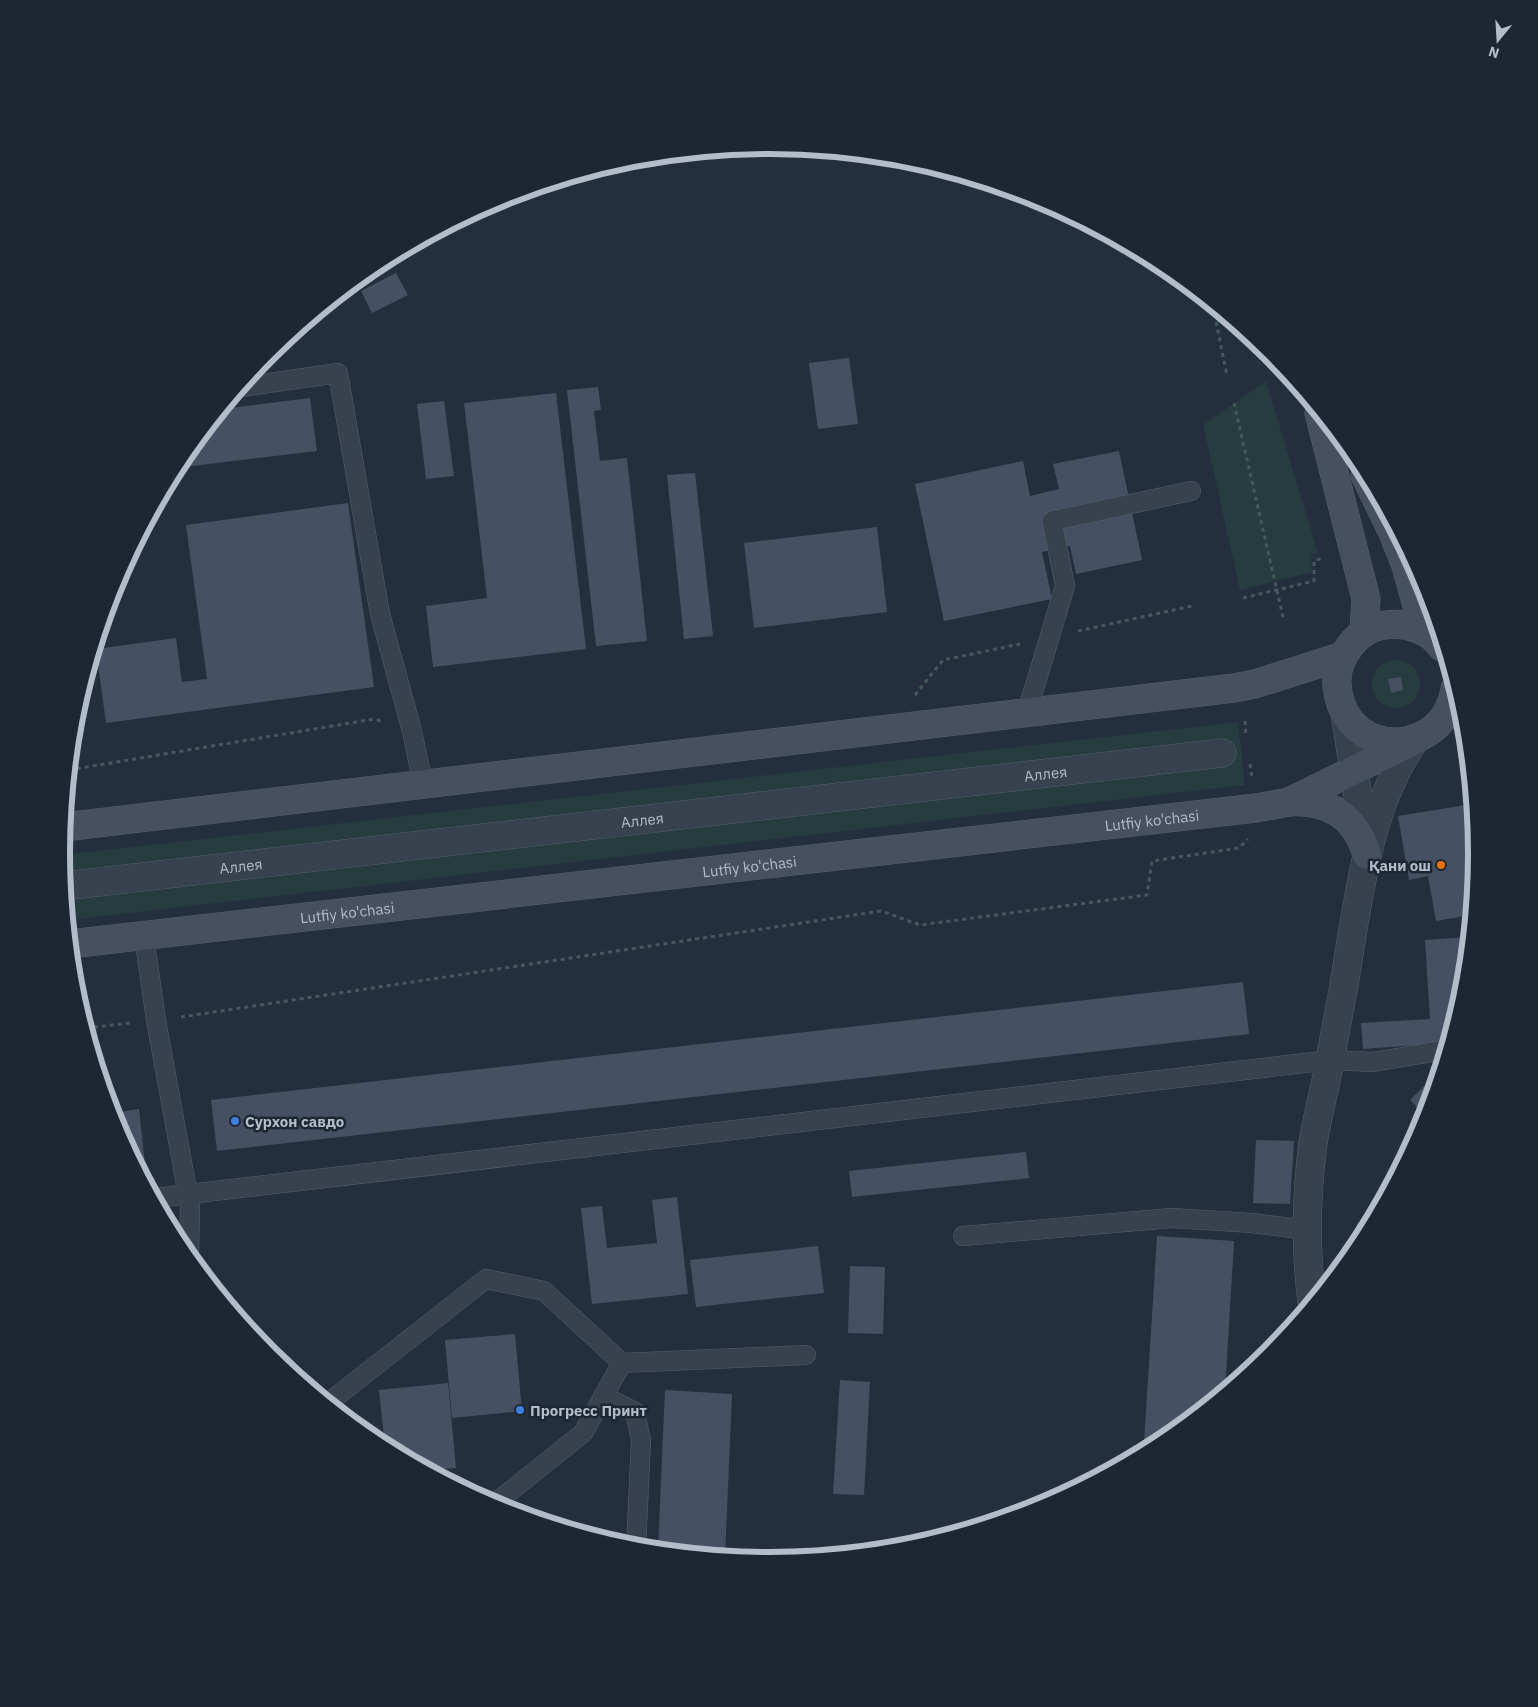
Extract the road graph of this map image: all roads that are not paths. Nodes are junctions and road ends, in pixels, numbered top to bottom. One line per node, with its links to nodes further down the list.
1 (250, 386): 13 (lane)
2 (1322, 426): 4 (main road)
3 (1191, 491): 8 (lane)
4 (1364, 630): 5 (main road); 6 (main road)
5 (1432, 633)
6 (1343, 656): 8 (main road); 9 (main road)
7 (1452, 703): 10 (main road, Lutfiy ko'chasi)
8 (1027, 712): 13 (main road)
9 (1345, 713): 10 (main road); 12 (street)
10 (1415, 740): 12 (main road, Lutfiy ko'chasi); 16 (street)
11 (1222, 753): 17 (street, Аллея)
12 (1353, 770): 14 (main road, Lutfiy ko'chasi); 16 (street)
13 (423, 784): 15 (main road)
14 (1290, 802): 16 (main road); 18 (main road, Lutfiy ko'chasi)
15 (71, 826)
16 (1367, 855): 21 (street)
17 (71, 885)
18 (144, 936): 19 (main road, Lutfiy ko'chasi); 22 (lane)
19 (76, 943)
20 (1439, 1051): 21 (lane)
21 (1330, 1060): 22 (lane); 24 (street)
22 (188, 1195): 23 (lane); 26 (lane)
23 (161, 1197)
24 (1308, 1230): 25 (lane); 27 (street)
25 (963, 1236)
26 (188, 1242)
27 (1311, 1294)
28 (806, 1355): 29 (lane)
29 (622, 1363): 30 (lane); 31 (lane)
30 (603, 1396): 32 (lane); 33 (lane)
31 (333, 1399)
32 (502, 1499)
33 (636, 1540)

